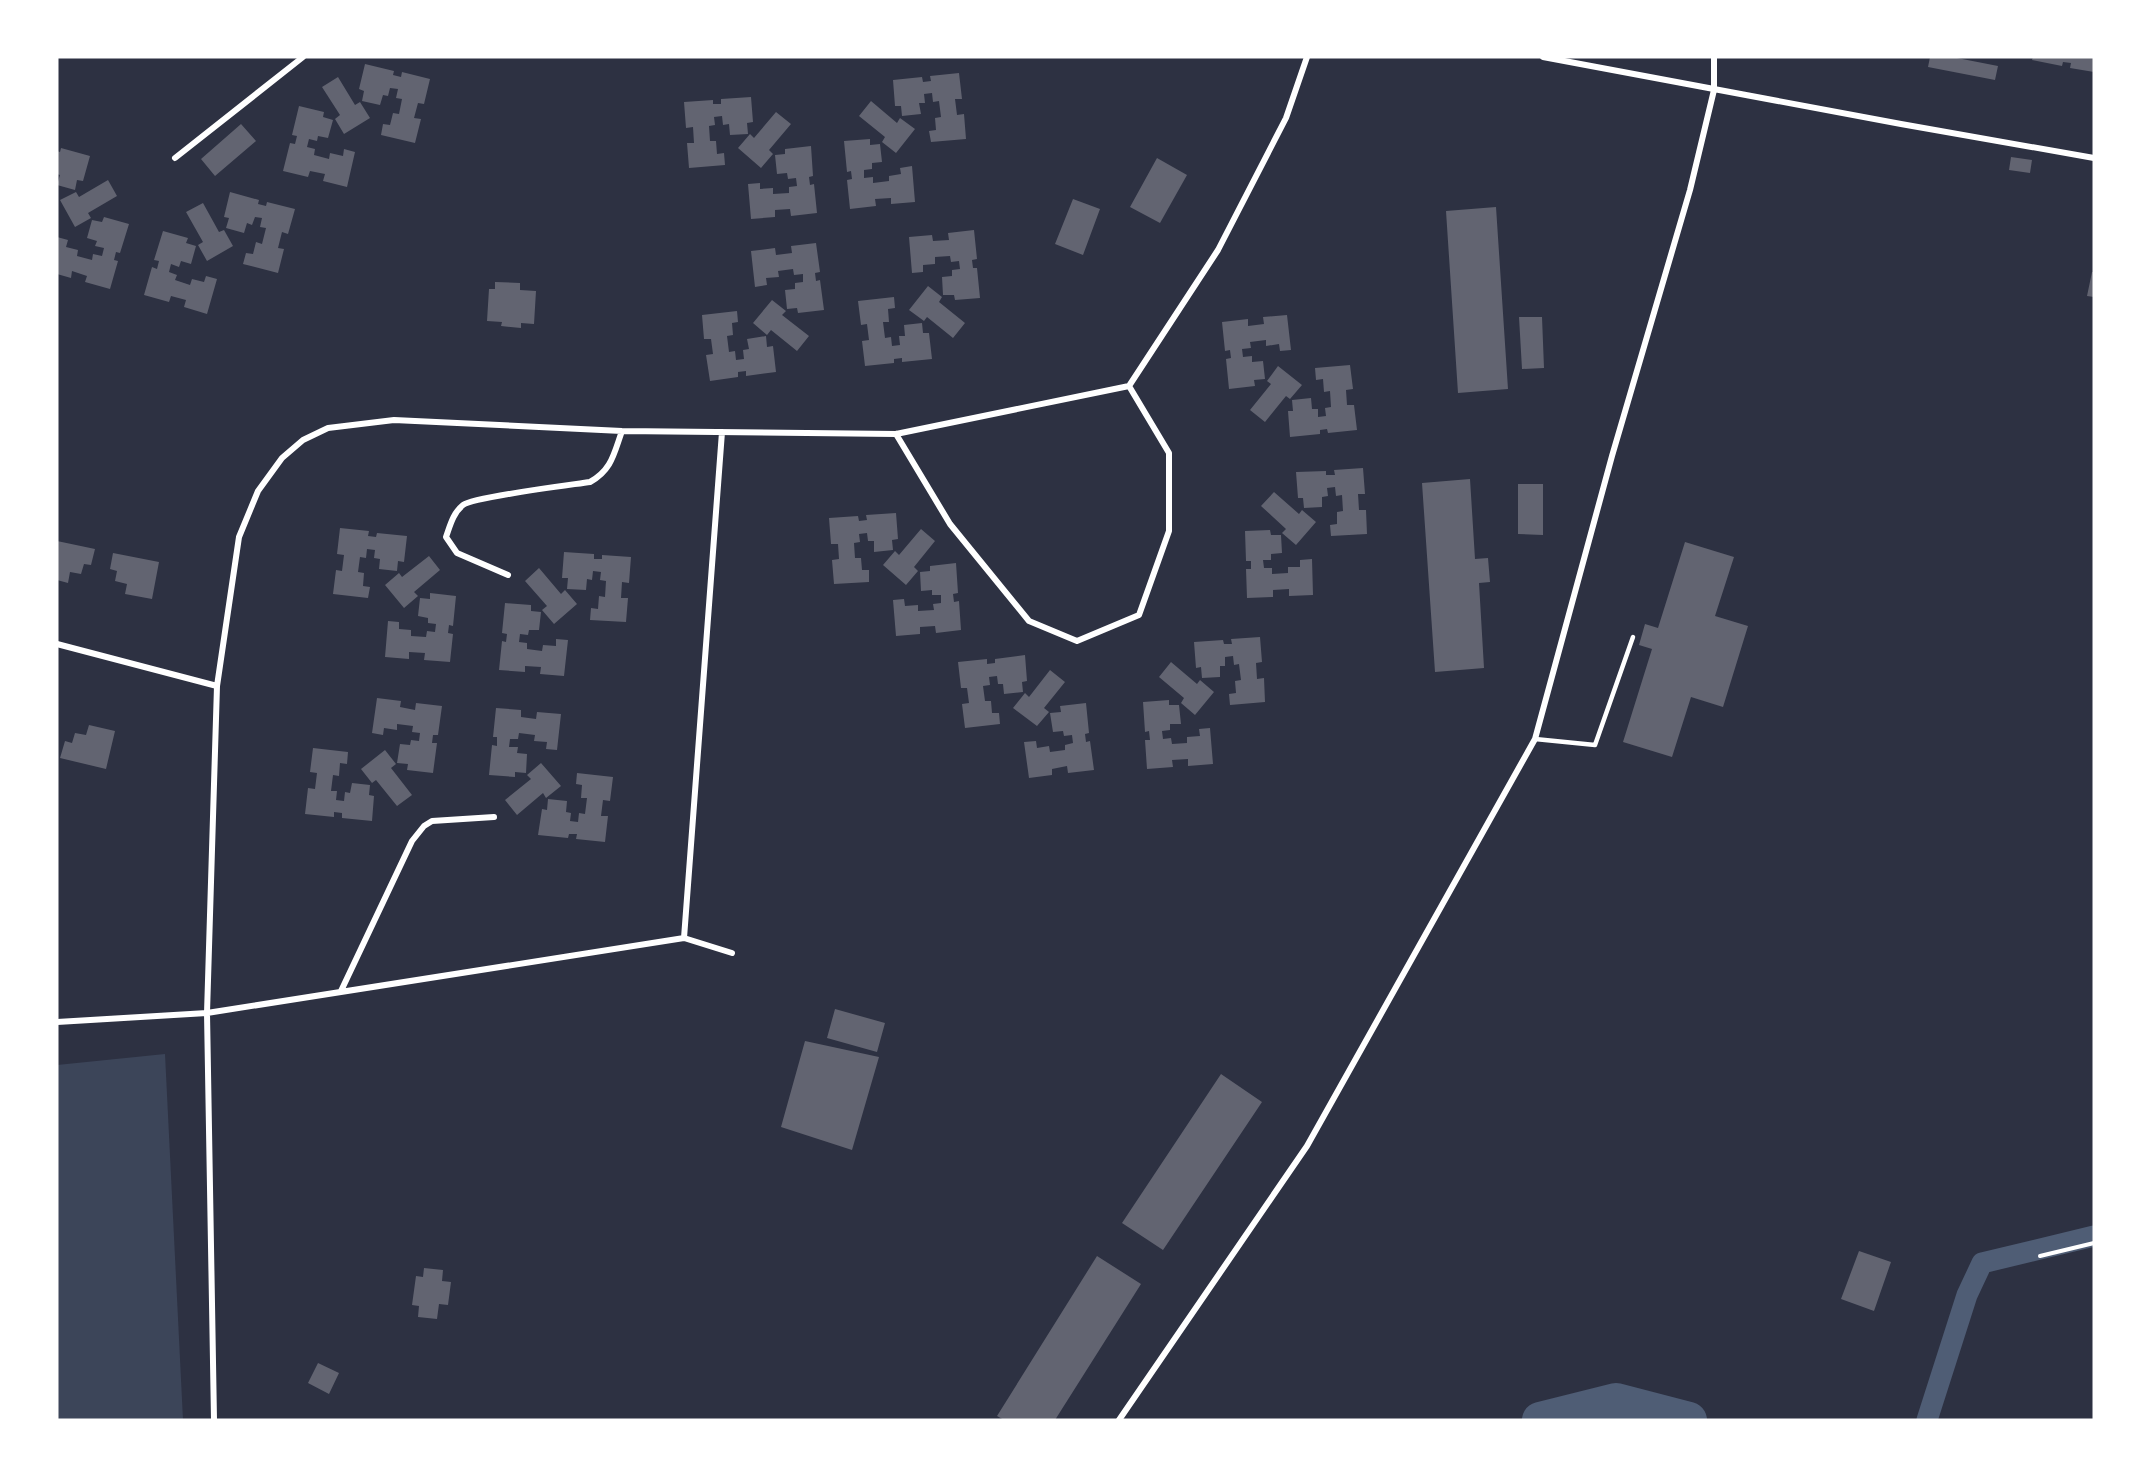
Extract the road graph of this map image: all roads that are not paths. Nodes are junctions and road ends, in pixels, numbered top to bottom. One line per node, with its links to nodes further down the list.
1 (303, 57): 6 (street)
2 (1307, 57): 8 (street)
3 (1543, 57): 5 (street)
4 (1714, 57): 5 (street)
5 (1714, 90): 7 (street); 16 (street)
6 (175, 158)
7 (2094, 158)
8 (1129, 386): 11 (street); 11 (street)
9 (621, 431): 10 (street); 12 (street); 15 (street)
10 (722, 432): 11 (street); 18 (street)
11 (896, 434)
12 (508, 575)
13 (1633, 637): 16 (lane)
14 (57, 644): 15 (street)
15 (217, 686): 21 (street)
16 (1535, 739): 24 (street)
17 (494, 817): 20 (street)
18 (684, 938): 19 (street); 20 (street)
19 (732, 953)
20 (342, 991): 21 (street)
21 (207, 1013): 22 (street); 23 (street)
22 (57, 1022)
23 (214, 1420)
24 (1119, 1420)

